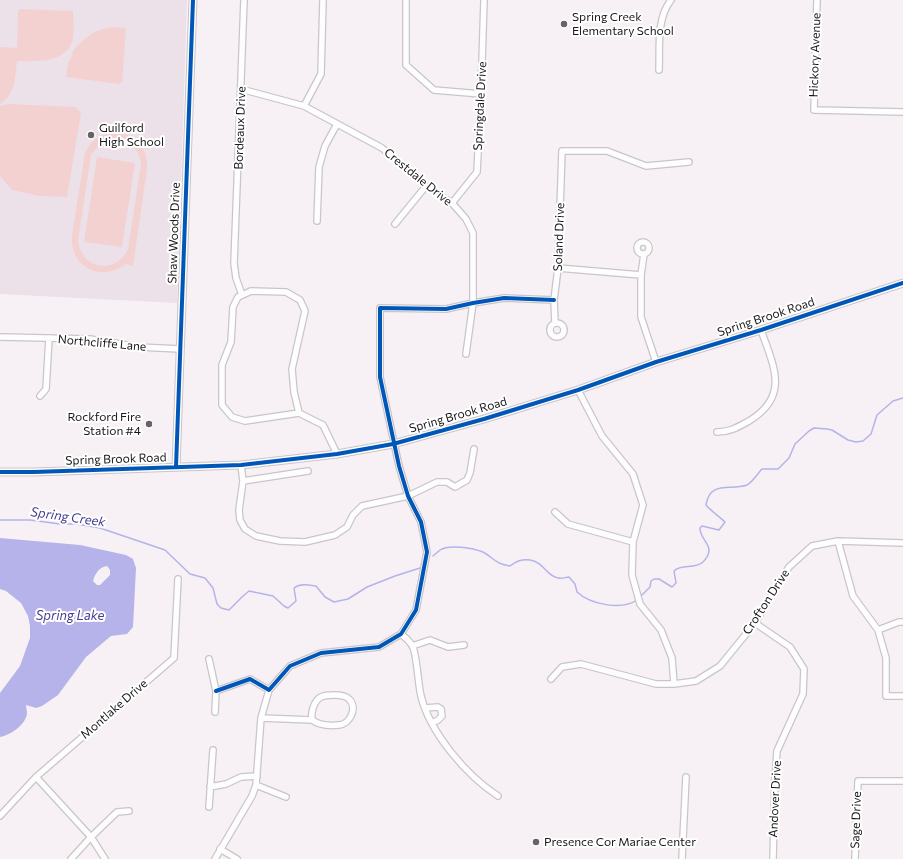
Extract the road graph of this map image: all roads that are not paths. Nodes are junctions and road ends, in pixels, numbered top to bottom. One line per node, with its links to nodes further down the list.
1 (193, 0): 30 (street, Shaw Woods Drive)
2 (244, 0): 9 (street, Bordeaux Drive)
3 (323, 0): 11 (street)
4 (406, 0): 10 (street)
5 (484, 0): 10 (street, Springdale Drive)
6 (671, 0): 8 (street)
7 (817, 0): 12 (street, Hickory Avenue)
8 (660, 70)
9 (241, 89): 11 (street, Crestdale Drive); 23 (street, Bordeaux Drive)
10 (481, 94): 16 (street, Springdale Drive)
11 (304, 106): 13 (street, Crestdale Drive)
12 (903, 112)
13 (337, 124): 15 (street, Crestdale Drive); 17 (street)
14 (689, 162): 20 (street, Soland Drive)
15 (426, 186): 16 (street, Crestdale Drive); 18 (street)
16 (452, 203): 25 (street, Crestdale Drive)
17 (317, 221)
18 (395, 224)
19 (644, 254): 21 (street)
20 (558, 268): 21 (street); 24 (street, Soland Drive)
21 (641, 275): 32 (street)
22 (903, 283): 27 (street, Spring Brook Road)
23 (242, 295): 35 (street); 35 (street)
24 (554, 300): 25 (street); 26 (street, Soland Drive)
25 (473, 303): 31 (street, Crestdale Drive); 37 (street)
26 (555, 323)
27 (761, 330): 32 (street, Spring Brook Road); 36 (street)
28 (0, 338): 29 (street, Northcliffe Lane)
29 (49, 338): 30 (street, Northcliffe Lane); 34 (street)
30 (180, 349): 41 (street, Shaw Woods Drive)
31 (466, 354)
32 (656, 362): 33 (street, Spring Brook Road)
33 (578, 390): 37 (street, Spring Brook Road); 47 (street)
34 (40, 396)
35 (299, 413): 39 (street)
36 (717, 432)
37 (393, 444): 39 (street, Spring Brook Road); 45 (street)
38 (474, 449): 45 (street)
39 (338, 454): 40 (street, Spring Brook Road)
40 (241, 465): 41 (street, Spring Brook Road); 44 (street)
41 (176, 467): 43 (street, Spring Brook Road)
42 (308, 471): 44 (street)
43 (0, 472)
44 (243, 481): 45 (street)
45 (408, 496): 54 (street)
46 (555, 512): 47 (street)
47 (633, 542): 59 (street)
48 (838, 542): 49 (street, Crofton Drive); 52 (street, Crofton Drive); 53 (street)
49 (903, 543)
50 (178, 579): 69 (street, Montlake Drive)
51 (903, 622): 53 (street)
52 (755, 623): 59 (street, Crofton Drive); 87 (street, Andover Drive)
53 (878, 630): 62 (street)
54 (402, 634): 55 (street); 60 (street)
55 (412, 646): 56 (street); 63 (street)
56 (464, 646)
57 (209, 659): 61 (street)
58 (552, 679): 59 (street, Crofton Drive)
59 (674, 684)
60 (269, 690): 61 (street); 65 (street)
61 (216, 691): 64 (street)
62 (903, 696)
63 (425, 708): 67 (street); 67 (street)
64 (215, 712)
65 (261, 718): 66 (street); 70 (street)
66 (312, 720): 66 (street)
67 (432, 723): 75 (street)
68 (213, 750): 74 (street)
69 (36, 776): 79 (street, Montlake Drive); 80 (street)
70 (257, 776): 73 (street); 74 (street)
71 (686, 777): 86 (street)
72 (903, 781): 88 (street, Sage Drive)
73 (256, 785): 76 (street); 81 (street)
74 (210, 787): 77 (street)
75 (498, 796)
76 (286, 797)
77 (209, 807)
78 (129, 811): 80 (street)
79 (0, 816)
80 (91, 837): 82 (street); 83 (street)
81 (220, 849): 84 (street); 85 (street)
82 (71, 859)
83 (105, 859)
84 (215, 859)
85 (237, 859)
86 (682, 859)
87 (772, 859)
88 (855, 859)

